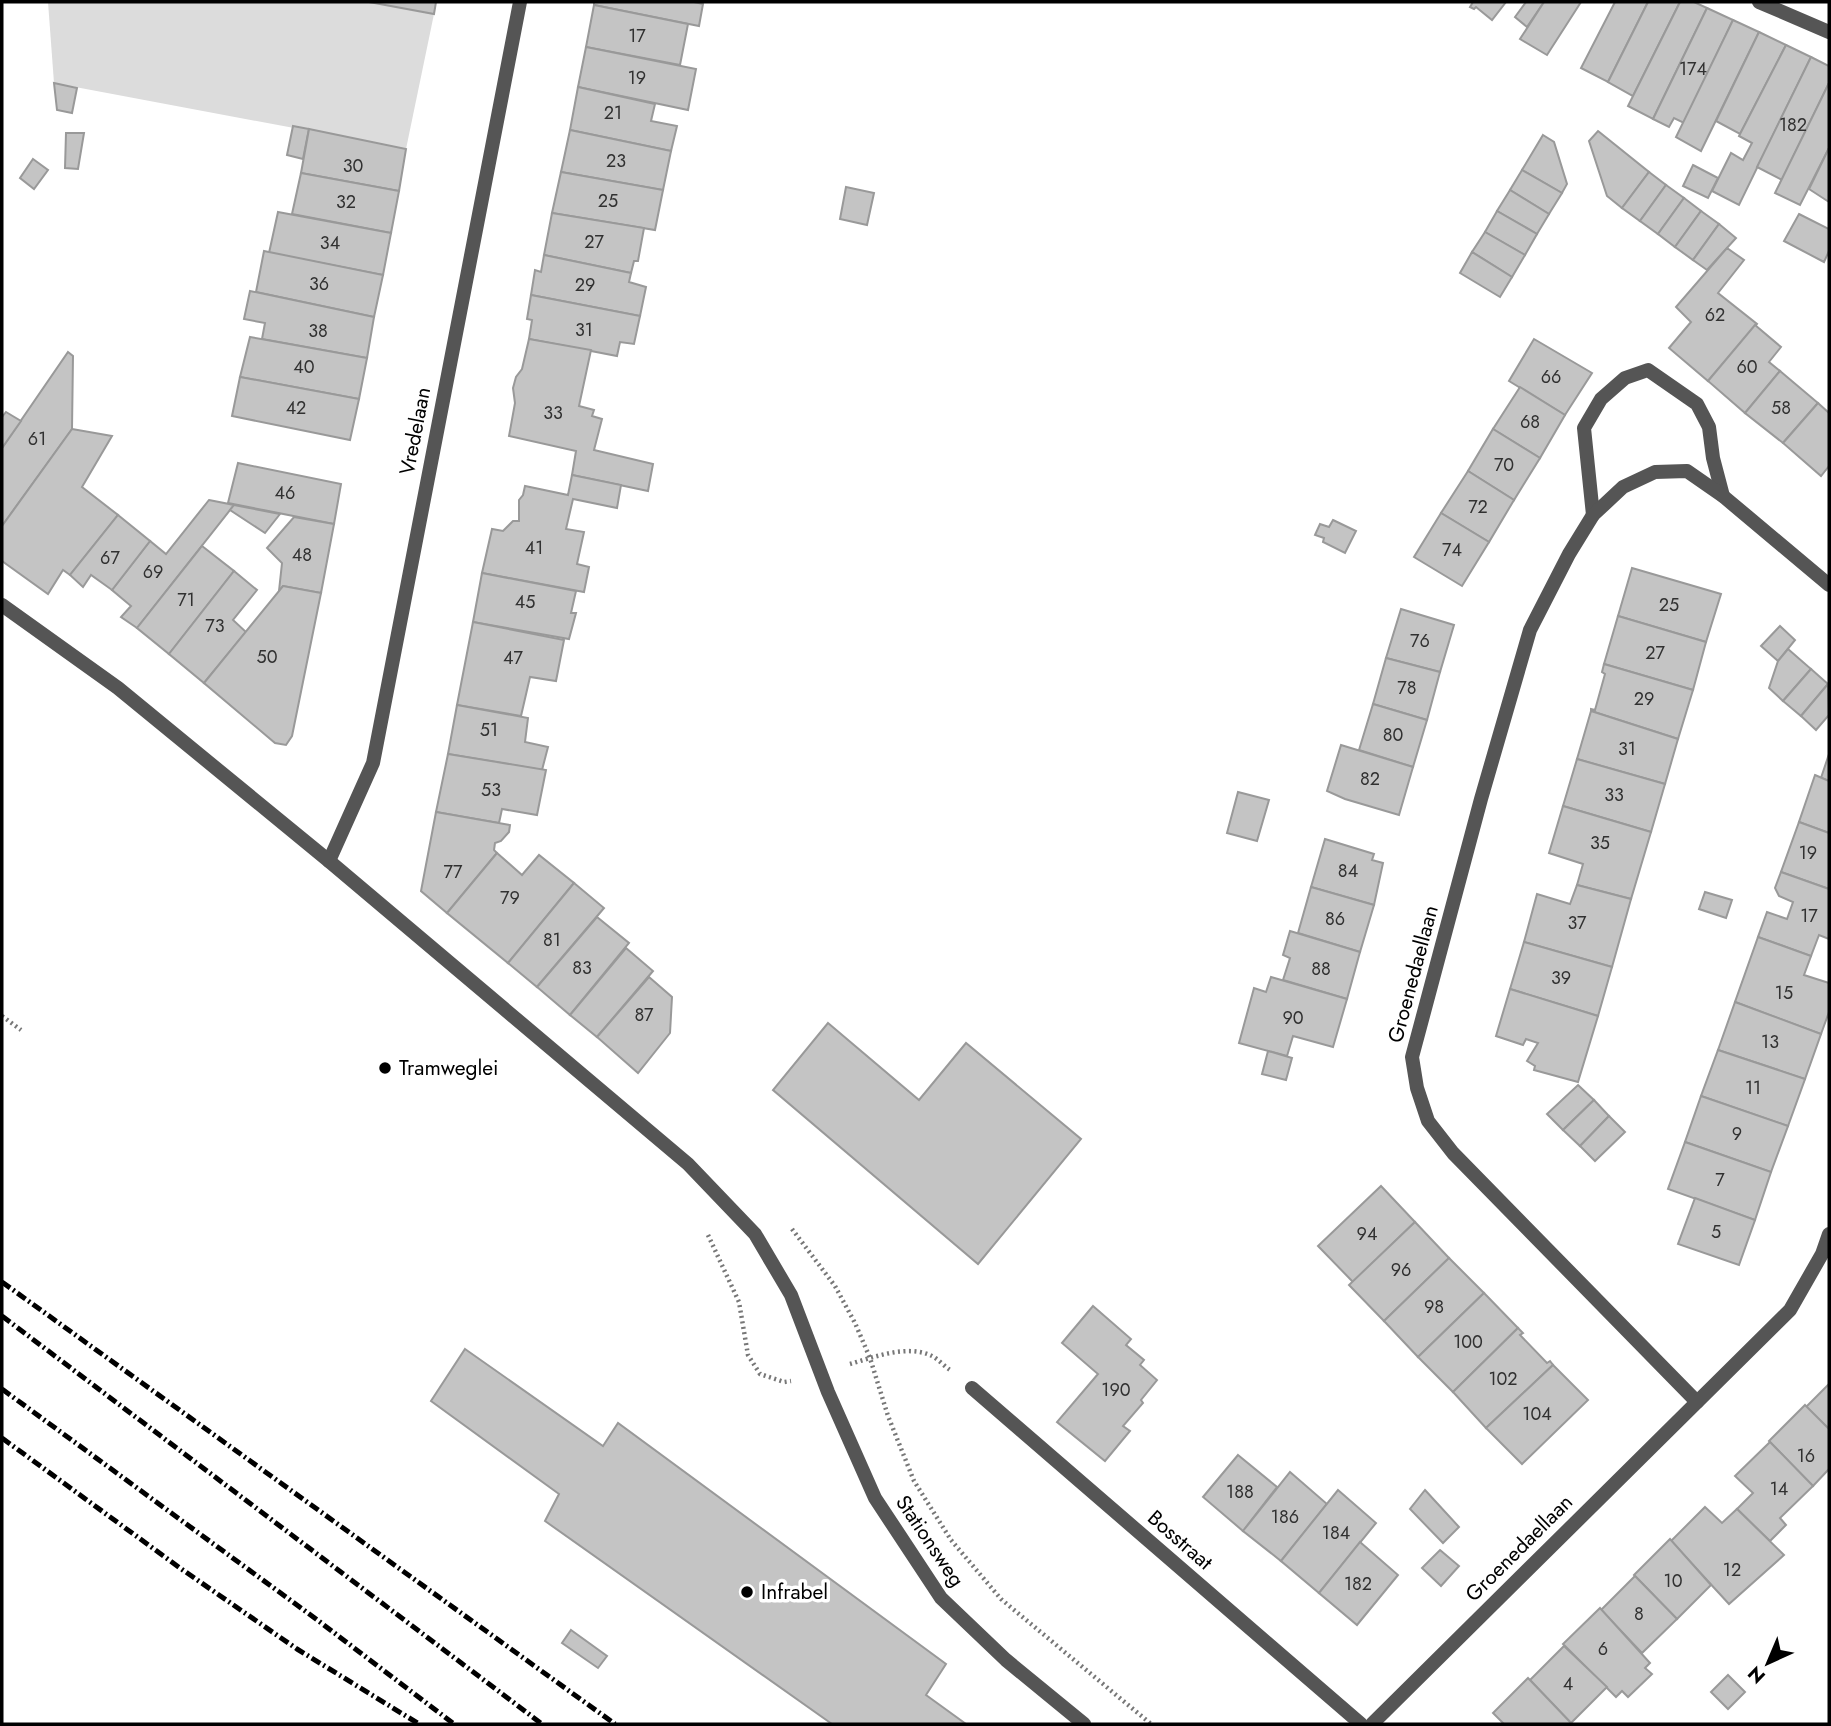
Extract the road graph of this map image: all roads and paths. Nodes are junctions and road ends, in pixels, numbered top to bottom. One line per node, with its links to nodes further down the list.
1 (520, 2): 8 (street, Vredelaan)
2 (1759, 2): 3 (street)
3 (1829, 32)
4 (1723, 496): 5 (street, Groenedaellaan); 5 (street); 6 (street, Groenedaellaan)
5 (1593, 515): 16 (street, Groenedaellaan)
6 (1829, 585)
7 (2, 605): 8 (street)
8 (329, 861): 14 (street)
9 (2, 1016): 10 (path)
10 (21, 1030)
11 (704, 1231): 14 (path)
12 (1829, 1234): 16 (street, Groenedaellaan)
13 (870, 1358): 14 (path); 15 (path); 18 (path)
14 (821, 1374): 17 (street, Stationsweg)
15 (972, 1388): 19 (street, Bosstraat)
16 (1697, 1402): 20 (street, Groenedaellaan)
17 (1084, 1724)
18 (1151, 1724)
19 (1362, 1724)
20 (1372, 1724)

